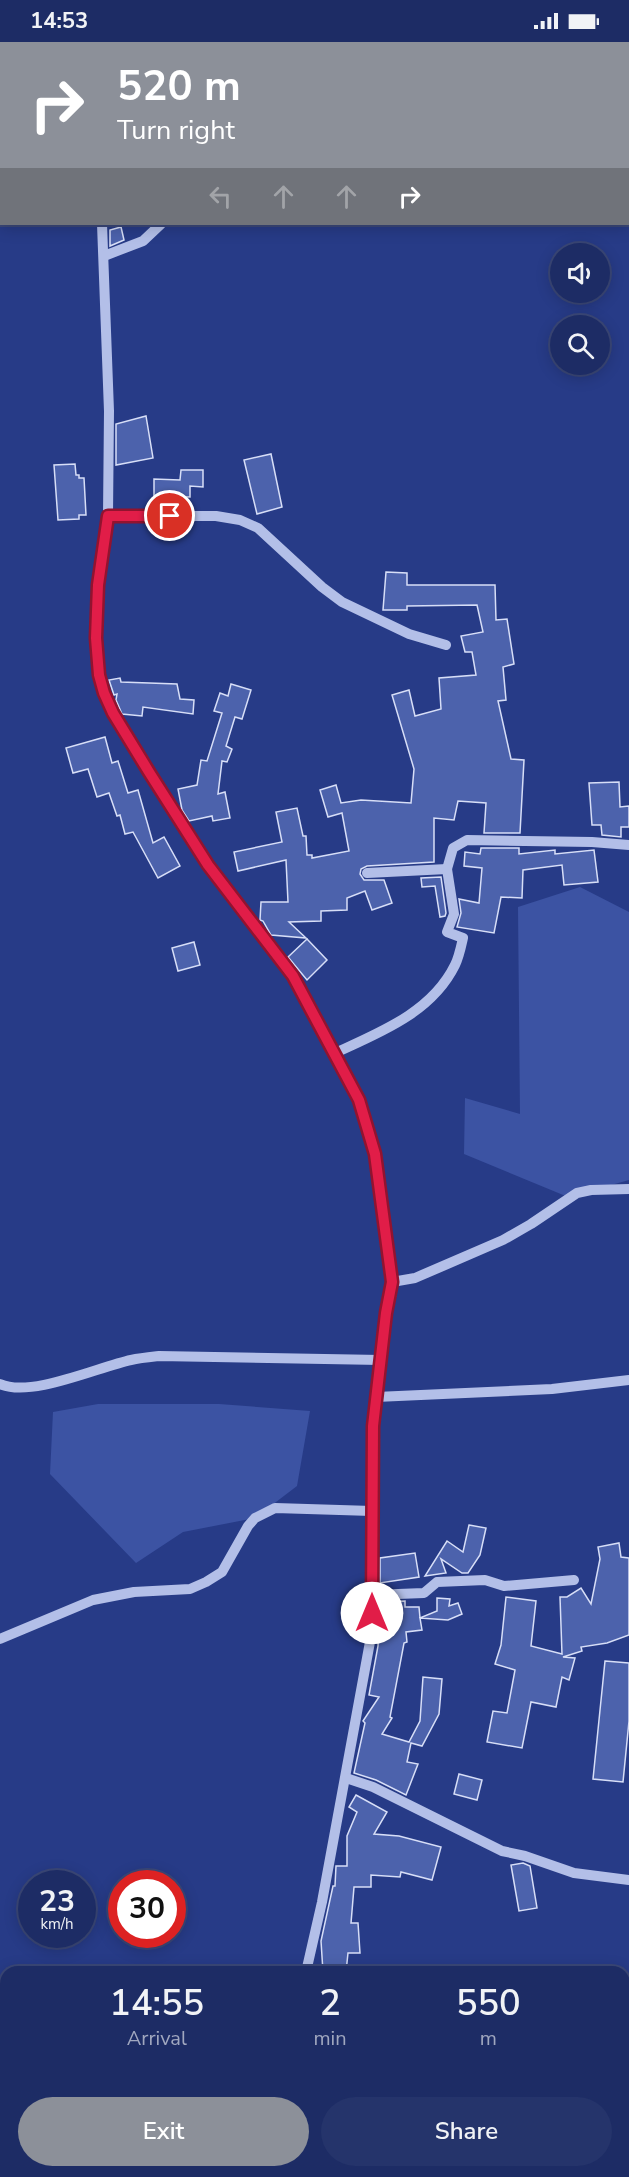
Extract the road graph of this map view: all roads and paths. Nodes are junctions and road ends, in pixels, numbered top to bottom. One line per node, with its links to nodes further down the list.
1 (102, 225): 3 (street)
2 (160, 225): 3 (street)
3 (104, 256): 4 (street)
4 (108, 516): 5 (street); 9 (street)
5 (446, 645)
6 (629, 845): 7 (street)
7 (447, 869): 8 (street); 9 (street)
8 (367, 873)
9 (335, 1053): 11 (street)
10 (629, 1189): 11 (street)
11 (392, 1282): 12 (street)
12 (381, 1360): 14 (street); 15 (street)
13 (629, 1380): 15 (street)
14 (0, 1384)
15 (376, 1397): 16 (street)
16 (372, 1511): 18 (street); 19 (street)
17 (574, 1580): 18 (street)
18 (372, 1595): 20 (street)
19 (0, 1639)
20 (346, 1778): 21 (street); 22 (street)
21 (629, 1880)
22 (307, 1966)

